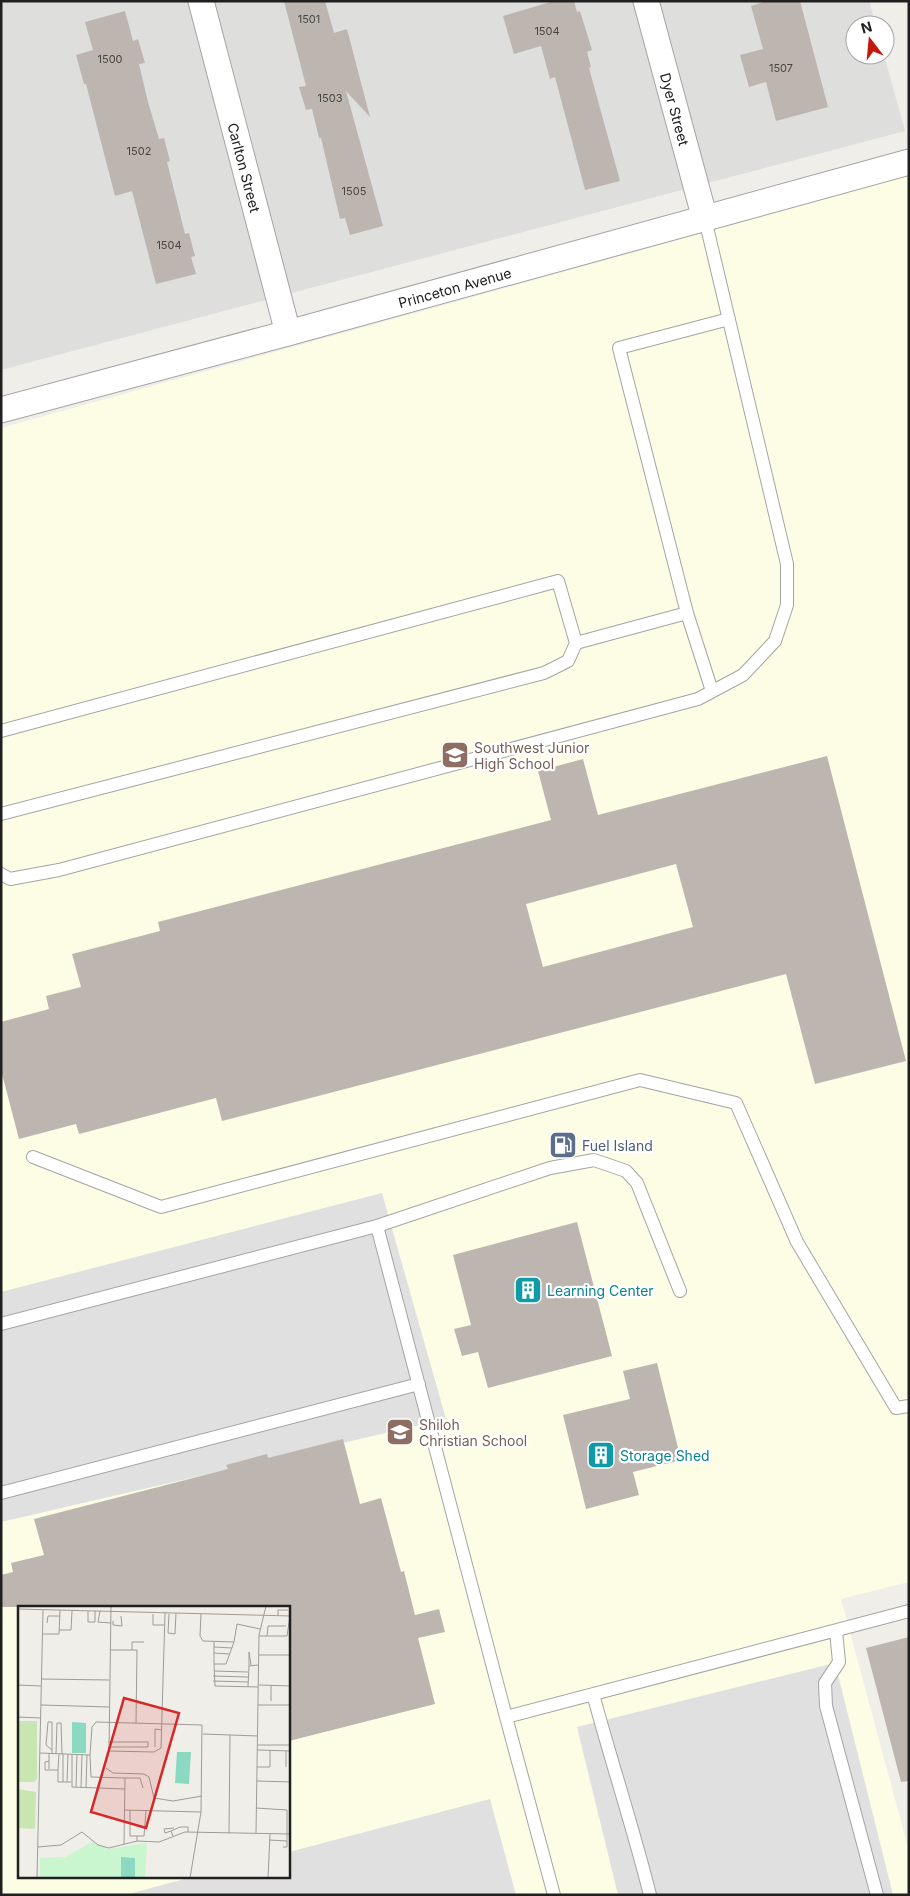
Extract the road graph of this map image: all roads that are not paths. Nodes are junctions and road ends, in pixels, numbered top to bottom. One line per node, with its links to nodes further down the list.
1 (201, 1): 6 (street, Carlton Street)
2 (646, 1): 4 (street, Dyer Street)
3 (909, 162): 4 (street, Princeton Avenue)
4 (705, 219): 5 (lane); 6 (street, Princeton Avenue)
5 (729, 319): 8 (lane); 10 (lane)
6 (288, 333): 7 (street, Princeton Avenue)
7 (1, 410)
8 (687, 613): 9 (lane); 10 (lane)
9 (576, 643): 11 (lane); 12 (lane)
10 (712, 691): 13 (lane)
11 (1, 731)
12 (1, 814)
13 (1, 874)
14 (33, 1157): 19 (lane)
15 (377, 1226): 16 (lane); 17 (lane); 18 (lane)
16 (680, 1291)
17 (1, 1324)
18 (419, 1384): 20 (lane); 24 (lane)
19 (909, 1406)
20 (1, 1493)
21 (909, 1611): 22 (lane)
22 (836, 1631): 23 (lane); 27 (lane)
23 (593, 1694): 24 (lane); 26 (lane)
24 (506, 1717): 25 (lane)
25 (554, 1895)
26 (650, 1895)
27 (877, 1895)

